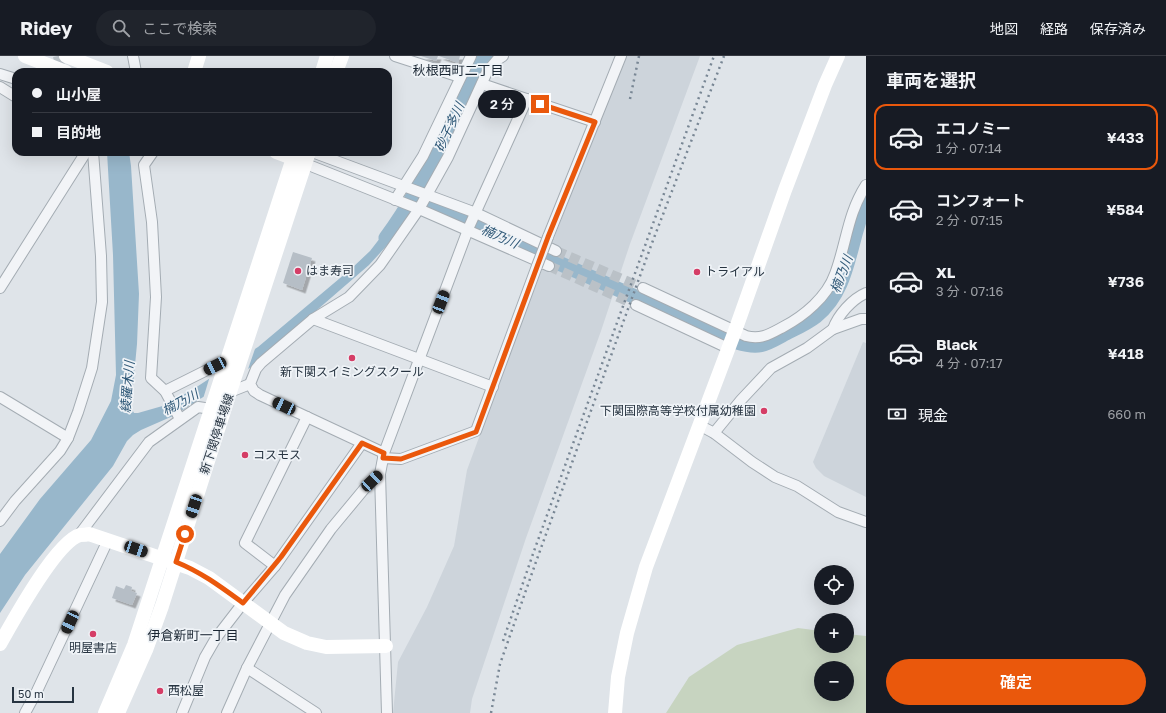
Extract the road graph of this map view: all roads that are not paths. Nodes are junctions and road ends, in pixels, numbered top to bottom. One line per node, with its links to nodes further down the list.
1 (25, 56): 12 (street)
2 (66, 56): 13 (street)
3 (133, 56): 14 (street)
4 (199, 56): 15 (street)
5 (327, 56): 16 (street)
6 (342, 56): 17 (street)
7 (395, 56): 19 (street)
8 (471, 56): 19 (street)
9 (503, 56): 21 (street)
10 (621, 56): 25 (street)
11 (838, 56): 45 (street)
12 (56, 68)
13 (97, 68)
14 (135, 68)
15 (195, 68)
16 (323, 68)
17 (338, 68)
18 (0, 74): 20 (street)
19 (460, 77): 32 (street)
20 (12, 78)
21 (482, 84): 24 (street); 34 (street)
22 (0, 87): 23 (street)
23 (12, 94)
24 (527, 99): 25 (street); 35 (street)
25 (595, 122): 50 (street, bridge)
26 (83, 156): 38 (street)
27 (93, 156): 59 (street)
28 (151, 156): 52 (street)
29 (293, 156): 48 (street, 新下関停車場線)
30 (309, 156): 32 (street); 33 (street); 51 (street, 新下関停車場線)
31 (866, 185): 45 (street)
32 (405, 186): 33 (street); 34 (street)
33 (396, 200): 34 (street)
34 (421, 202): 35 (street); 35 (street); 42 (street)
35 (471, 222): 36 (street); 37 (street); 47 (street)
36 (556, 250)
37 (550, 266)
38 (0, 288)
39 (643, 288): 45 (street)
40 (866, 293): 44 (street)
41 (636, 305): 46 (street)
42 (313, 319): 47 (street); 49 (street)
43 (866, 319): 44 (street)
44 (833, 329): 58 (street)
45 (735, 331): 46 (street)
46 (728, 348): 57 (street)
47 (419, 359): 50 (street); 61 (street)
48 (227, 361): 52 (street); 54 (street, 新下関停車場線)
49 (250, 384): 51 (street); 55 (street)
50 (493, 386): 61 (street)
51 (231, 390): 67 (street, 新下関停車場線)
52 (166, 393): 56 (street)
53 (0, 397): 59 (street)
54 (211, 409): 56 (street); 67 (street, 新下関停車場線)
55 (307, 416): 60 (street); 68 (street)
56 (178, 418): 65 (street)
57 (699, 425): 58 (street); 81 (street)
58 (714, 433): 64 (street)
59 (68, 438): 63 (street)
60 (362, 443): 61 (street); 68 (street)
61 (384, 456): 62 (street)
62 (380, 474): 70 (street); 72 (street)
63 (0, 521)
64 (866, 522)
65 (79, 535): 66 (street); 71 (street)
66 (108, 540): 67 (street); 74 (street)
67 (170, 560): 69 (street); 75 (street, 新下関停車場線); 76 (street, 新下関停車場線)
68 (275, 566): 69 (street)
69 (243, 603): 70 (street); 77 (street)
70 (269, 624): 72 (street); 73 (street)
71 (0, 644)
72 (386, 646): 80 (street)
73 (247, 668): 78 (street); 79 (street)
74 (25, 713)
75 (105, 713)
76 (118, 713)
77 (182, 713)
78 (227, 713)
79 (316, 713)
80 (387, 713)
81 (615, 713)

